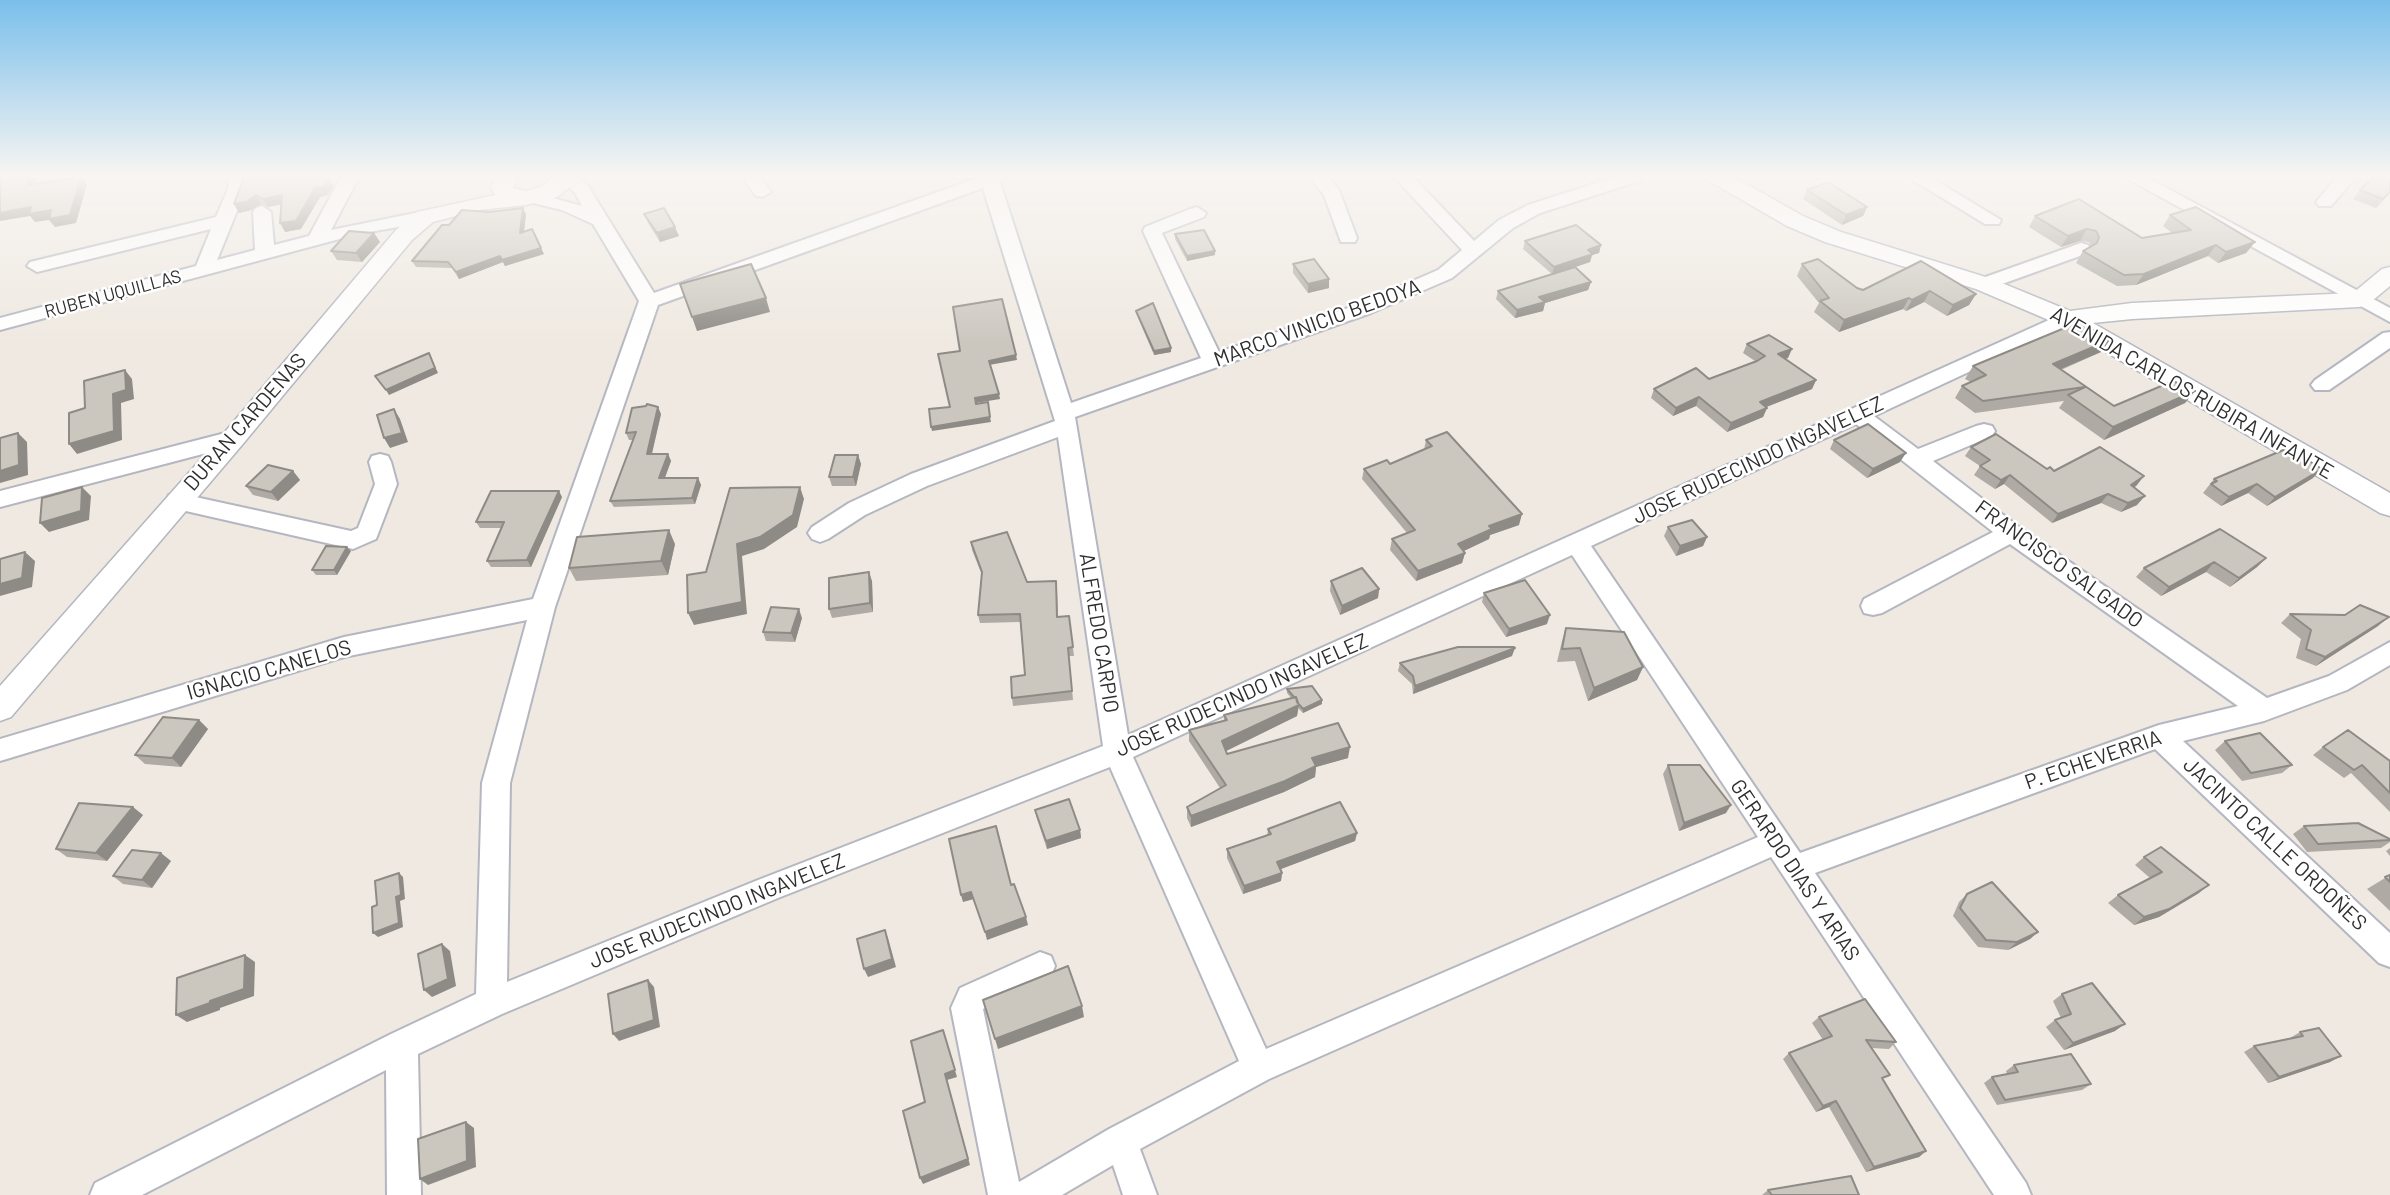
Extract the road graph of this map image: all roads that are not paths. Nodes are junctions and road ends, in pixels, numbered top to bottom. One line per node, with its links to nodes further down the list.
1 (174, 233): 21 (street)
2 (218, 233): 22 (street)
3 (264, 233): 20 (street)
4 (320, 233): 17 (street)
5 (343, 233): 17 (street, RUBEN UQUILLAS)
6 (406, 233): 36 (street, DURAN CARDENAS)
7 (607, 233): 26 (street)
8 (826, 233): 26 (street)
9 (1009, 233): 34 (street, ALFREDO CARPIO)
10 (1153, 233): 31 (street)
11 (1346, 233): 16 (street)
12 (1456, 233): 19 (street)
13 (1496, 233): 19 (street, MARCO VINICIO BEDOYA)
14 (1823, 233): 24 (street, AVENIDA CARLOS RUBIRA INFANTE)
15 (2235, 233): 25 (street)
16 (1348, 238)
17 (316, 240): 20 (street, RUBEN UQUILLAS)
18 (2081, 249): 24 (street)
19 (1473, 251): 31 (street, MARCO VINICIO BEDOYA)
20 (265, 253): 22 (street, RUBEN UQUILLAS)
21 (37, 266)
22 (204, 269): 29 (street, RUBEN UQUILLAS)
23 (2390, 274): 25 (street)
24 (1984, 284): 28 (street, AVENIDA CARLOS RUBIRA INFANTE)
25 (2359, 300): 27 (street); 28 (street, JOSE RUDECINDO INGAVELEZ)
26 (649, 301): 46 (street)
27 (2390, 316)
28 (2067, 319): 33 (street, JOSE RUDECINDO INGAVELEZ); 41 (street, AVENIDA CARLOS RUBIRA INFANTE)
29 (0, 324)
30 (2390, 338): 32 (street)
31 (1213, 362): 34 (street, MARCO VINICIO BEDOYA)
32 (2322, 385)
33 (1858, 414): 37 (street, FRANCISCO SALGADO); 44 (street, JOSE RUDECINDO INGAVELEZ)
34 (1065, 419): 42 (street, MARCO VINICIO BEDOYA); 52 (street, ALFREDO CARPIO)
35 (1984, 431): 37 (street)
36 (233, 439): 39 (street); 40 (street, DURAN CARDENAS)
37 (1916, 459): 43 (street, FRANCISCO SALGADO)
38 (380, 462): 40 (street)
39 (0, 499)
40 (177, 501): 48 (street, DURAN CARDENAS)
41 (2390, 506)
42 (820, 533)
43 (2011, 533): 45 (street); 49 (street, FRANCISCO SALGADO)
44 (1577, 544): 52 (street, JOSE RUDECINDO INGAVELEZ); 53 (street, GERARDO DIAS Y ARIAS)
45 (1873, 606)
46 (543, 607): 51 (street, IGNACIO CANELOS); 57 (street)
47 (2390, 652): 49 (street, P. ECHEVERRIA)
48 (0, 708)
49 (2264, 710): 50 (street, P. ECHEVERRIA)
50 (2160, 736): 54 (street, P. ECHEVERRIA); 55 (street, JACINTO CALLE ORDOÑES)
51 (0, 750)
52 (1117, 752): 57 (street, JOSE RUDECINDO INGAVELEZ); 59 (street, ALFREDO CARPIO)
53 (1776, 842): 54 (street, GERARDO DIAS Y ARIAS); 59 (street)
54 (1794, 868): 66 (street, GERARDO DIAS Y ARIAS)
55 (2390, 953)
56 (1041, 966): 63 (street)
57 (491, 1003): 58 (street, JOSE RUDECINDO INGAVELEZ)
58 (402, 1045): 61 (street, JOSE RUDECINDO INGAVELEZ); 62 (street)
59 (1258, 1068): 60 (street)
60 (1121, 1141): 64 (street); 65 (street)
61 (107, 1195)
62 (404, 1195)
63 (1005, 1195)
64 (1030, 1195)
65 (1140, 1195)
66 (2014, 1195)

